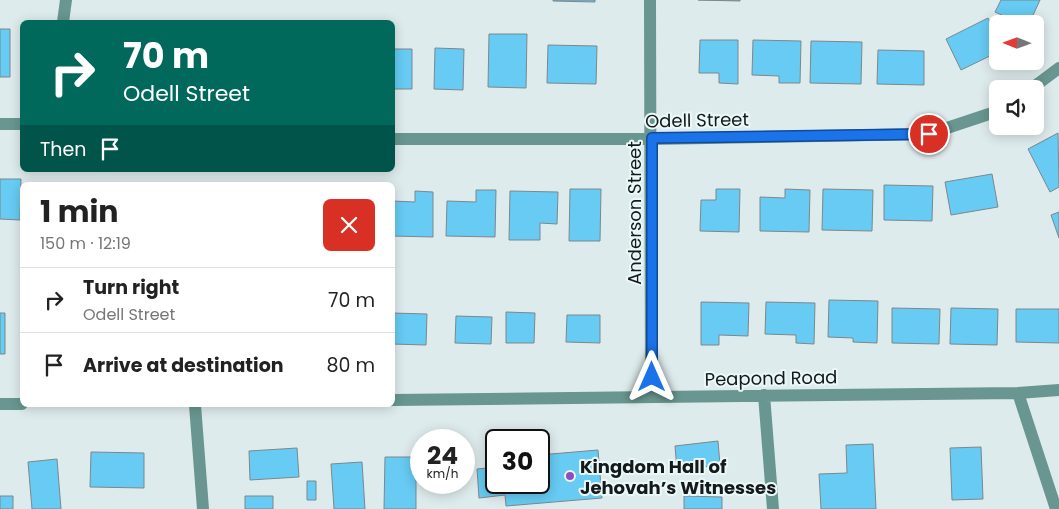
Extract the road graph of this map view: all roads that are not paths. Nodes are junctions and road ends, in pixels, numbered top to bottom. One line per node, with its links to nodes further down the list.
1 (66, 0): 3 (street)
2 (650, 0): 9 (street, Anderson Street)
3 (63, 20)
4 (1059, 68): 5 (street)
5 (1043, 80)
6 (989, 114): 9 (street, Odell Street)
7 (0, 124): 8 (street)
8 (20, 124)
9 (652, 138): 10 (street, Odell Street); 14 (street, Anderson Street)
10 (395, 139)
11 (1059, 390): 12 (street, Peapond Road)
12 (1018, 393): 13 (street, Peapond Road); 21 (street)
13 (764, 395): 14 (street, Peapond Road); 20 (street)
14 (652, 397): 15 (street, Peapond Road)
15 (395, 400)
16 (0, 404): 17 (street)
17 (20, 404)
18 (194, 407): 19 (street)
19 (203, 509)
20 (773, 509)
21 (1056, 509)

